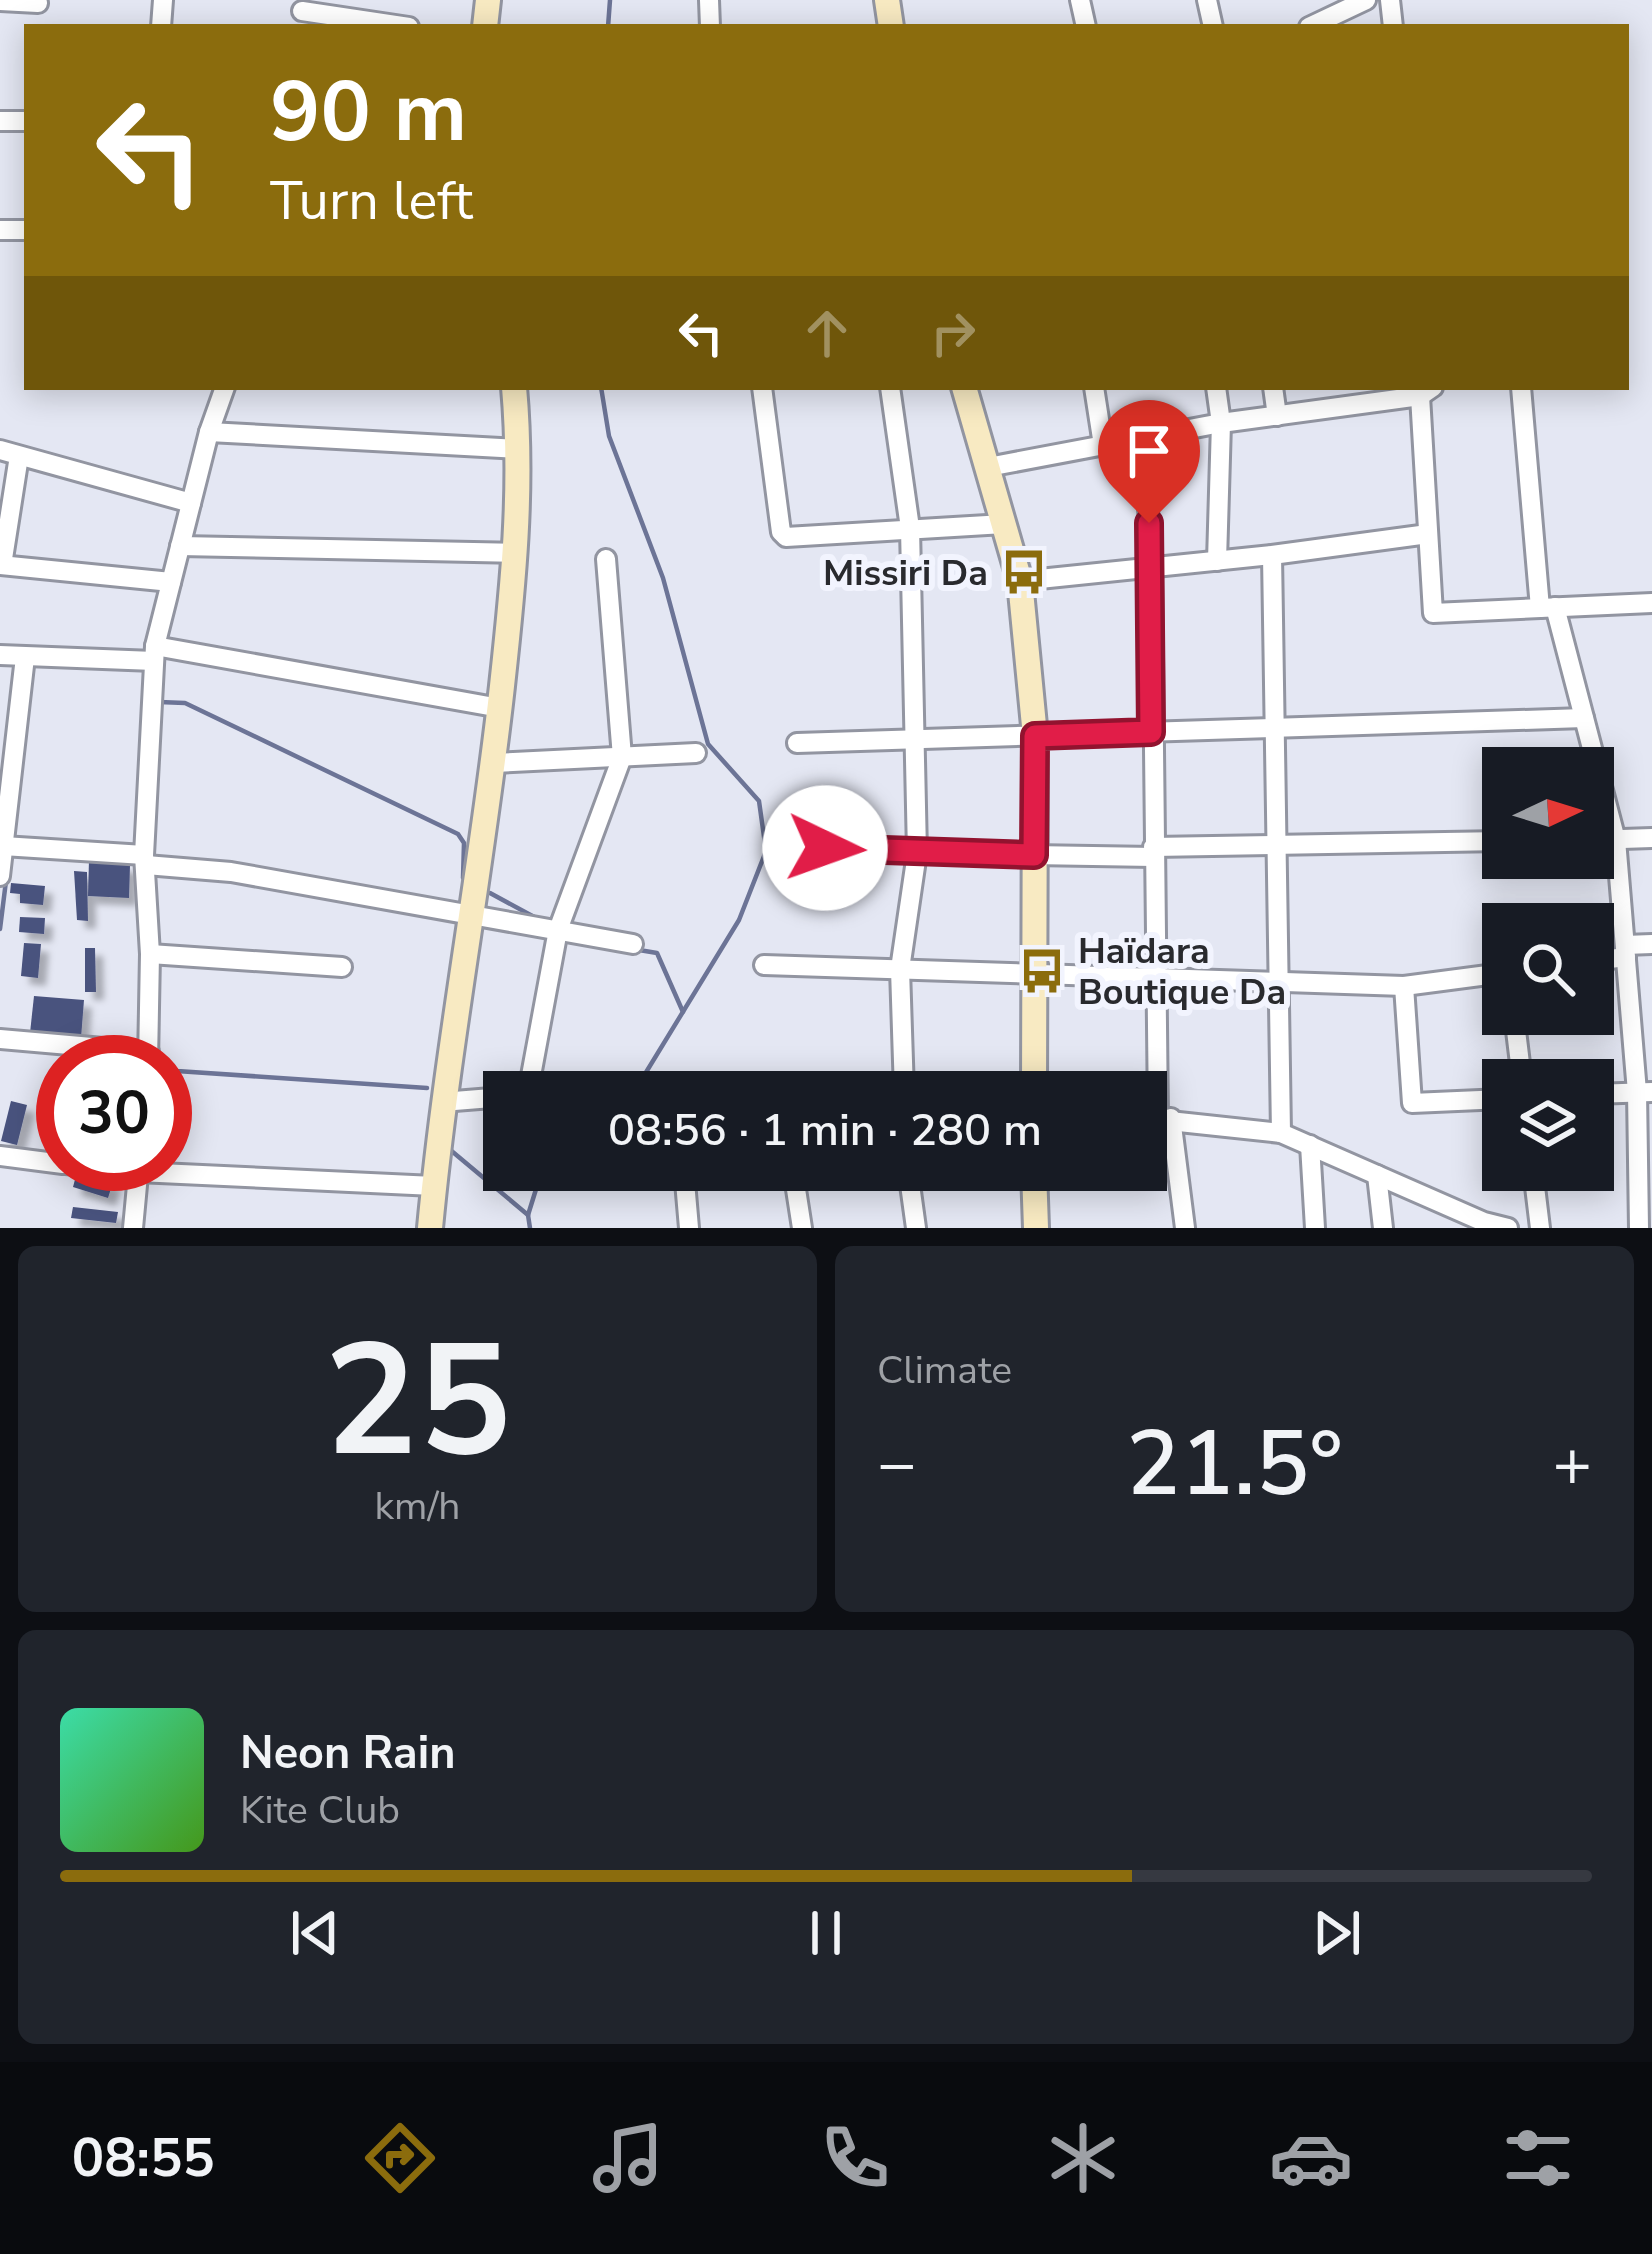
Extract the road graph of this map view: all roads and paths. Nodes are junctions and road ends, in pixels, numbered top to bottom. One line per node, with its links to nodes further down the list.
1 (1366, 0): 6 (street)
2 (0, 1): 3 (street)
3 (38, 2)
4 (302, 13): 5 (street)
5 (386, 24)
6 (1322, 24)
7 (224, 390): 19 (street)
8 (514, 390): 22 (street)
9 (762, 390): 27 (street)
10 (890, 390): 27 (street)
11 (965, 390): 24 (street)
12 (1094, 390): 21 (street)
13 (1216, 390): 18 (street)
14 (1274, 390): 17 (street)
15 (1521, 390): 39 (street)
16 (1427, 392): 17 (street); 28 (street)
17 (1276, 416): 18 (street)
18 (1221, 423): 20 (street); 33 (street)
19 (209, 432): 22 (street); 25 (street)
20 (1143, 438): 21 (street); 35 (street)
21 (1103, 445): 24 (street)
22 (520, 448): 30 (street)
23 (9, 453): 25 (street); 34 (street)
24 (988, 467): 26 (street)
25 (191, 503): 29 (street)
26 (1004, 524): 27 (street); 36 (street)
27 (910, 528): 48 (street)
28 (1429, 534): 31 (street); 39 (street)
29 (180, 545): 30 (street); 37 (street)
30 (517, 553): 43 (street)
31 (1272, 555): 33 (street); 45 (street)
32 (606, 560): 51 (street)
33 (1217, 561): 35 (street)
34 (1, 565): 37 (street)
35 (1151, 565): 36 (street); 46 (street)
36 (1020, 580): 47 (street)
37 (171, 582): 40 (street)
38 (1652, 603): 39 (street)
39 (1548, 608): 44 (street)
40 (154, 653): 42 (street); 43 (street); 63 (street)
41 (0, 655): 42 (street)
42 (25, 658): 53 (street)
43 (500, 708): 52 (street)
44 (1585, 718): 45 (street); 55 (street)
45 (1276, 728): 46 (street); 57 (street)
46 (1151, 732): 47 (street); 60 (street)
47 (1035, 736): 48 (street); 62 (street)
48 (912, 740): 49 (street); 61 (street)
49 (796, 743)
50 (696, 753): 51 (street)
51 (622, 757): 52 (street); 66 (street)
52 (494, 763): 65 (street)
53 (6, 764): 58 (street)
54 (1652, 838): 55 (street)
55 (1616, 839): 69 (street)
56 (1482, 841): 57 (street)
57 (1278, 845): 60 (street); 78 (street)
58 (3, 846): 63 (street); 64 (street)
59 (779, 846): 61 (street)
60 (1154, 852): 62 (street); 77 (street)
61 (916, 854): 62 (street); 74 (street)
62 (1034, 855): 75 (street)
63 (145, 860): 65 (street); 70 (street)
64 (0, 877)
65 (473, 915): 66 (street); 91 (street)
66 (558, 930): 67 (street); 83 (street)
67 (633, 944)
68 (1652, 944): 69 (street)
69 (1626, 951): 71 (street); 87 (street)
70 (150, 953): 73 (street); 80 (street)
71 (1614, 955)
72 (764, 965): 74 (street)
73 (342, 967)
74 (900, 969): 75 (street); 84 (street)
75 (1034, 974): 77 (street); 85 (street)
76 (1482, 976): 79 (street)
77 (1156, 978): 78 (street); 86 (street)
78 (1280, 982): 79 (street); 93 (street)
79 (1404, 986): 90 (street)
80 (149, 1035)
81 (0, 1040): 82 (street)
82 (36, 1044)
83 (532, 1071)
84 (903, 1071)
85 (1034, 1071)
86 (1157, 1071)
87 (1644, 1092): 88 (street); 119 (street)
88 (1614, 1093)
89 (483, 1099): 91 (street)
90 (1482, 1100)
91 (442, 1102): 100 (street)
92 (1167, 1119): 93 (street)
93 (1281, 1132): 94 (street)
94 (1310, 1145): 99 (street); 115 (street)
95 (1167, 1155): 114 (street)
96 (0, 1156): 97 (street)
97 (36, 1160)
98 (192, 1171): 100 (street)
99 (1378, 1175): 107 (street); 116 (street)
100 (434, 1186): 109 (street)
101 (137, 1191): 108 (street)
102 (686, 1191): 110 (street)
103 (796, 1191): 111 (street)
104 (911, 1191): 112 (street)
105 (1035, 1191): 113 (street)
106 (1536, 1191): 118 (street)
107 (1484, 1225): 117 (street)
108 (134, 1228)
109 (430, 1228)
110 (689, 1228)
111 (802, 1228)
112 (916, 1228)
113 (1036, 1228)
114 (1185, 1228)
115 (1315, 1228)
116 (1383, 1228)
117 (1508, 1228)
118 (1540, 1228)
119 (1639, 1228)

